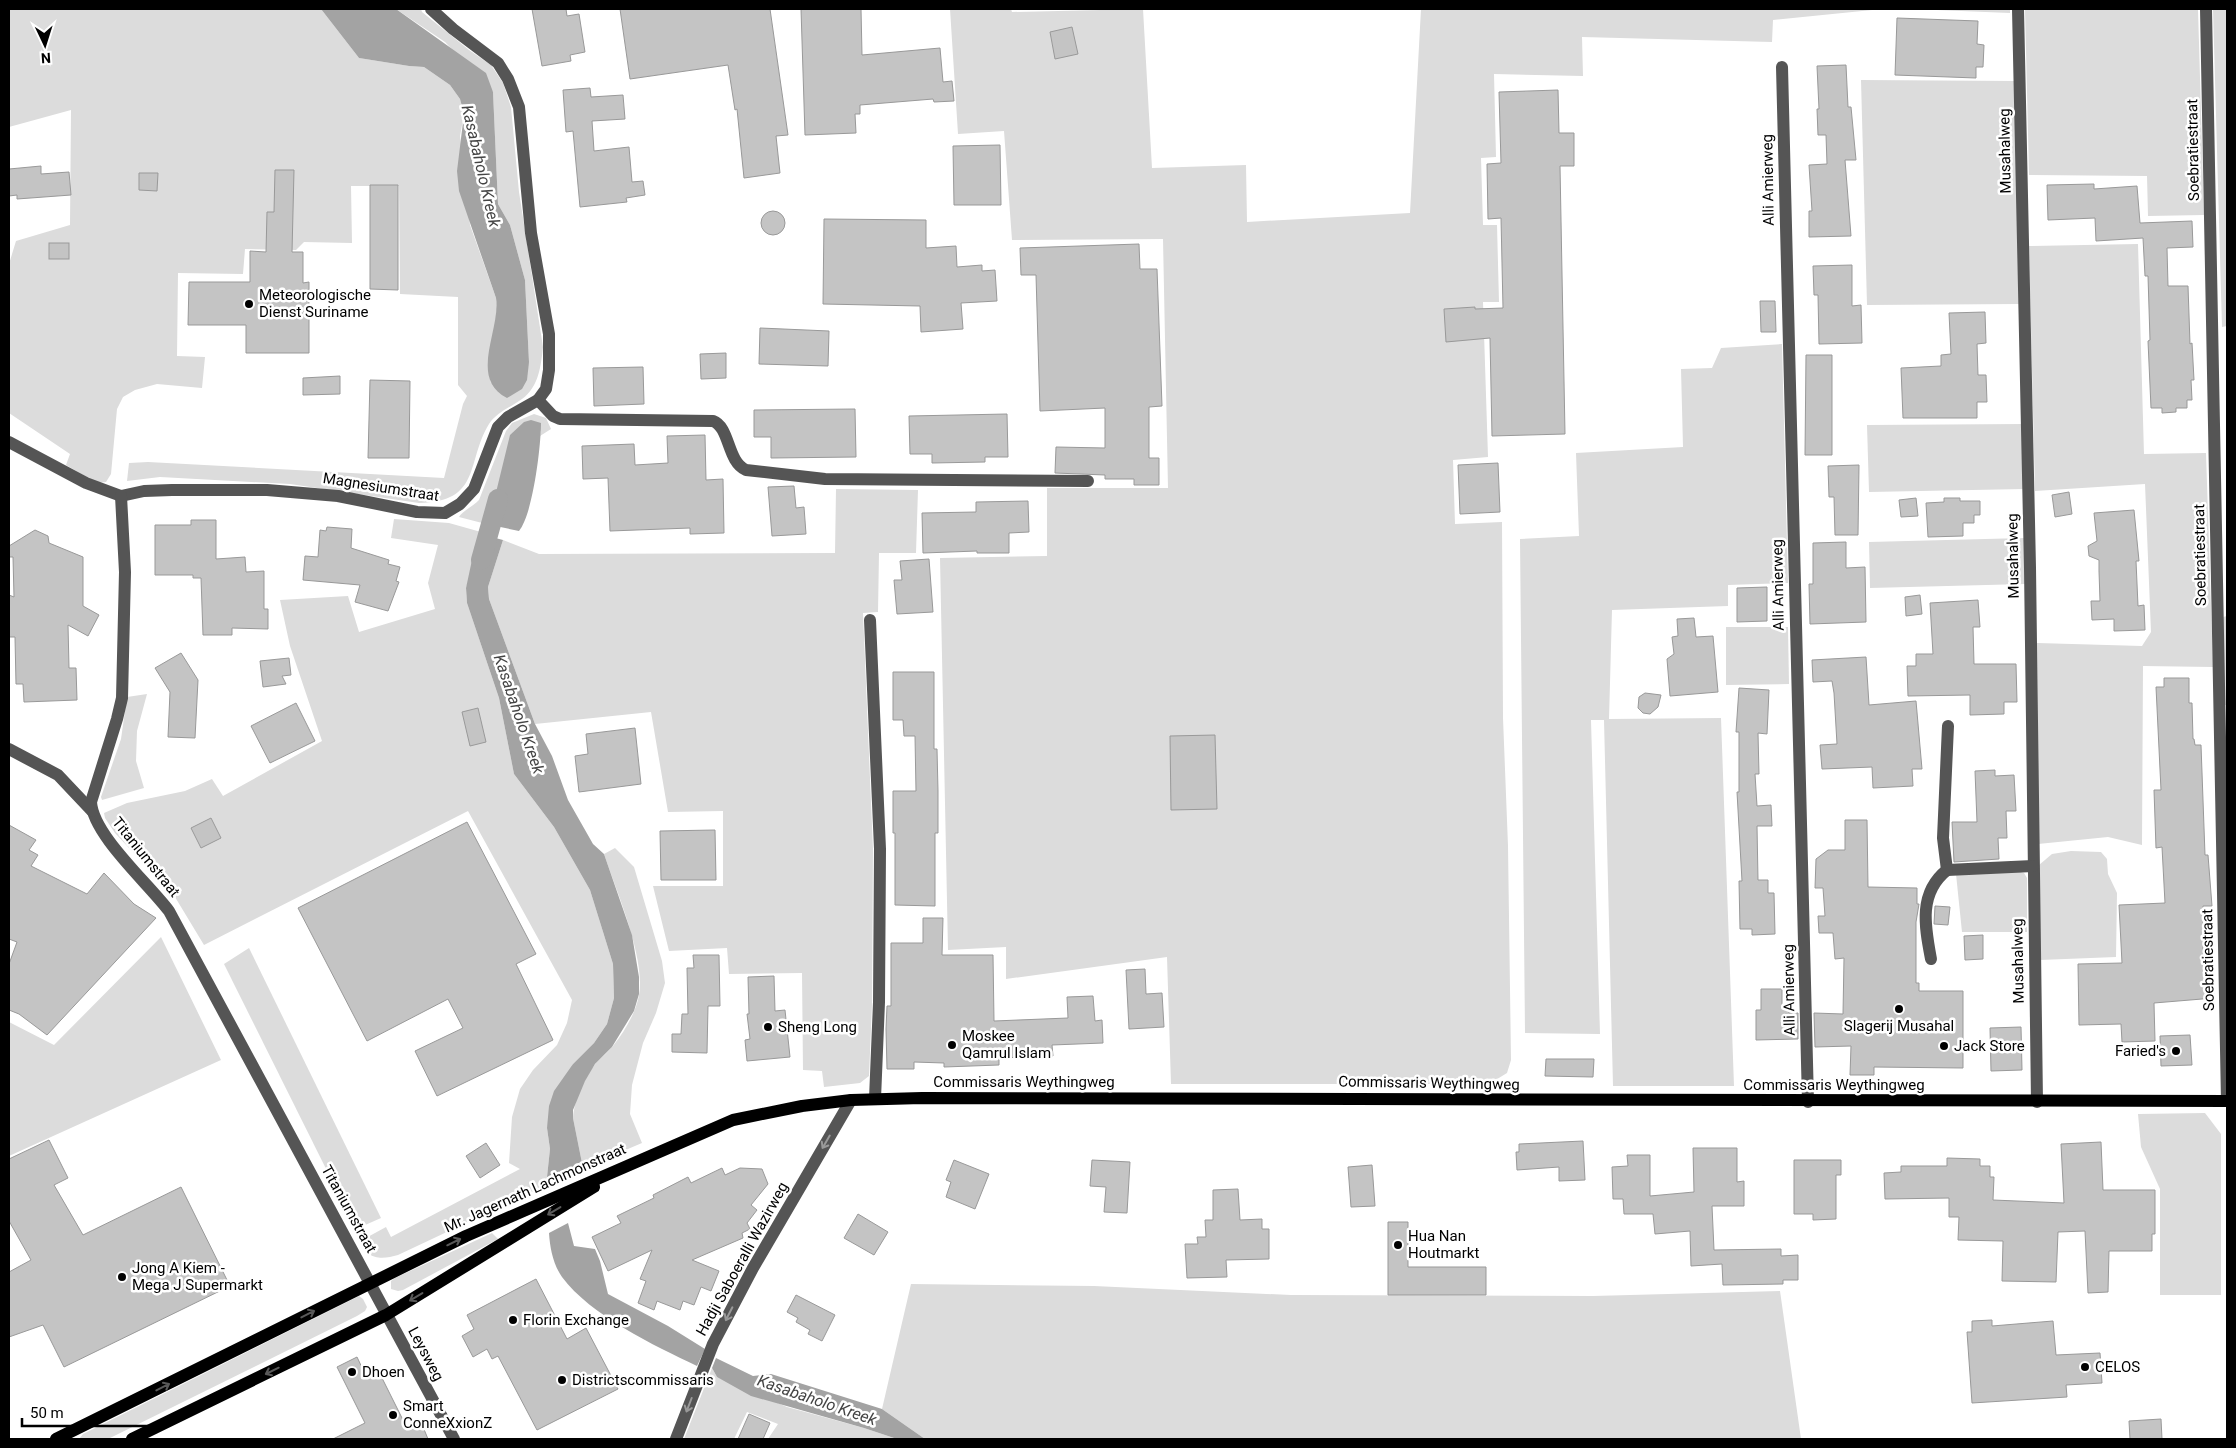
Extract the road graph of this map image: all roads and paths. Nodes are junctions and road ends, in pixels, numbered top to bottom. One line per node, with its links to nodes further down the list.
1 (431, 9): 5 (street)
2 (2018, 9): 13 (street, Musahalweg)
3 (2206, 9): 18 (street, Soebratiestraat)
4 (1782, 67): 19 (street, Alli Amierweg)
5 (538, 400): 7 (street); 8 (street, Magnesiumstraat)
6 (9, 442): 8 (street)
7 (1088, 481)
8 (121, 496): 12 (street, Titaniumstraat)
9 (870, 620): 16 (street)
10 (1948, 726): 14 (street)
11 (9, 749): 12 (street)
12 (92, 811): 22 (street, Titaniumstraat)
13 (2033, 866): 14 (street); 20 (street, Musahalweg)
14 (1947, 870): 15 (street)
15 (1931, 959)
16 (875, 1099): 17 (main road, Commissaris Weythingweg); 19 (main road, Commissaris Weythingweg)
17 (851, 1100): 21 (main road, Commissaris Weythingweg); 27 (street, Hadji Saboeralli Wazirweg, one-way to 27)
18 (2227, 1101): 20 (main road, Commissaris Weythingweg)
19 (1808, 1102): 20 (main road, Commissaris Weythingweg)
20 (2037, 1102)
21 (641, 1159): 22 (main road, Mr. Jagernath Lachmonstraat, one-way to 21); 23 (main road, Mr. Jagernath Lachmonstraat, one-way to 23)
22 (371, 1283): 23 (street, Leysweg); 24 (main road, Mr. Jagernath Lachmonstraat, one-way to 22)
23 (386, 1314): 25 (main road, Mr. Jagernath Lachmonstraat, one-way to 25); 26 (street, Leysweg)
24 (56, 1439)
25 (132, 1439)
26 (454, 1439)
27 (676, 1439)

